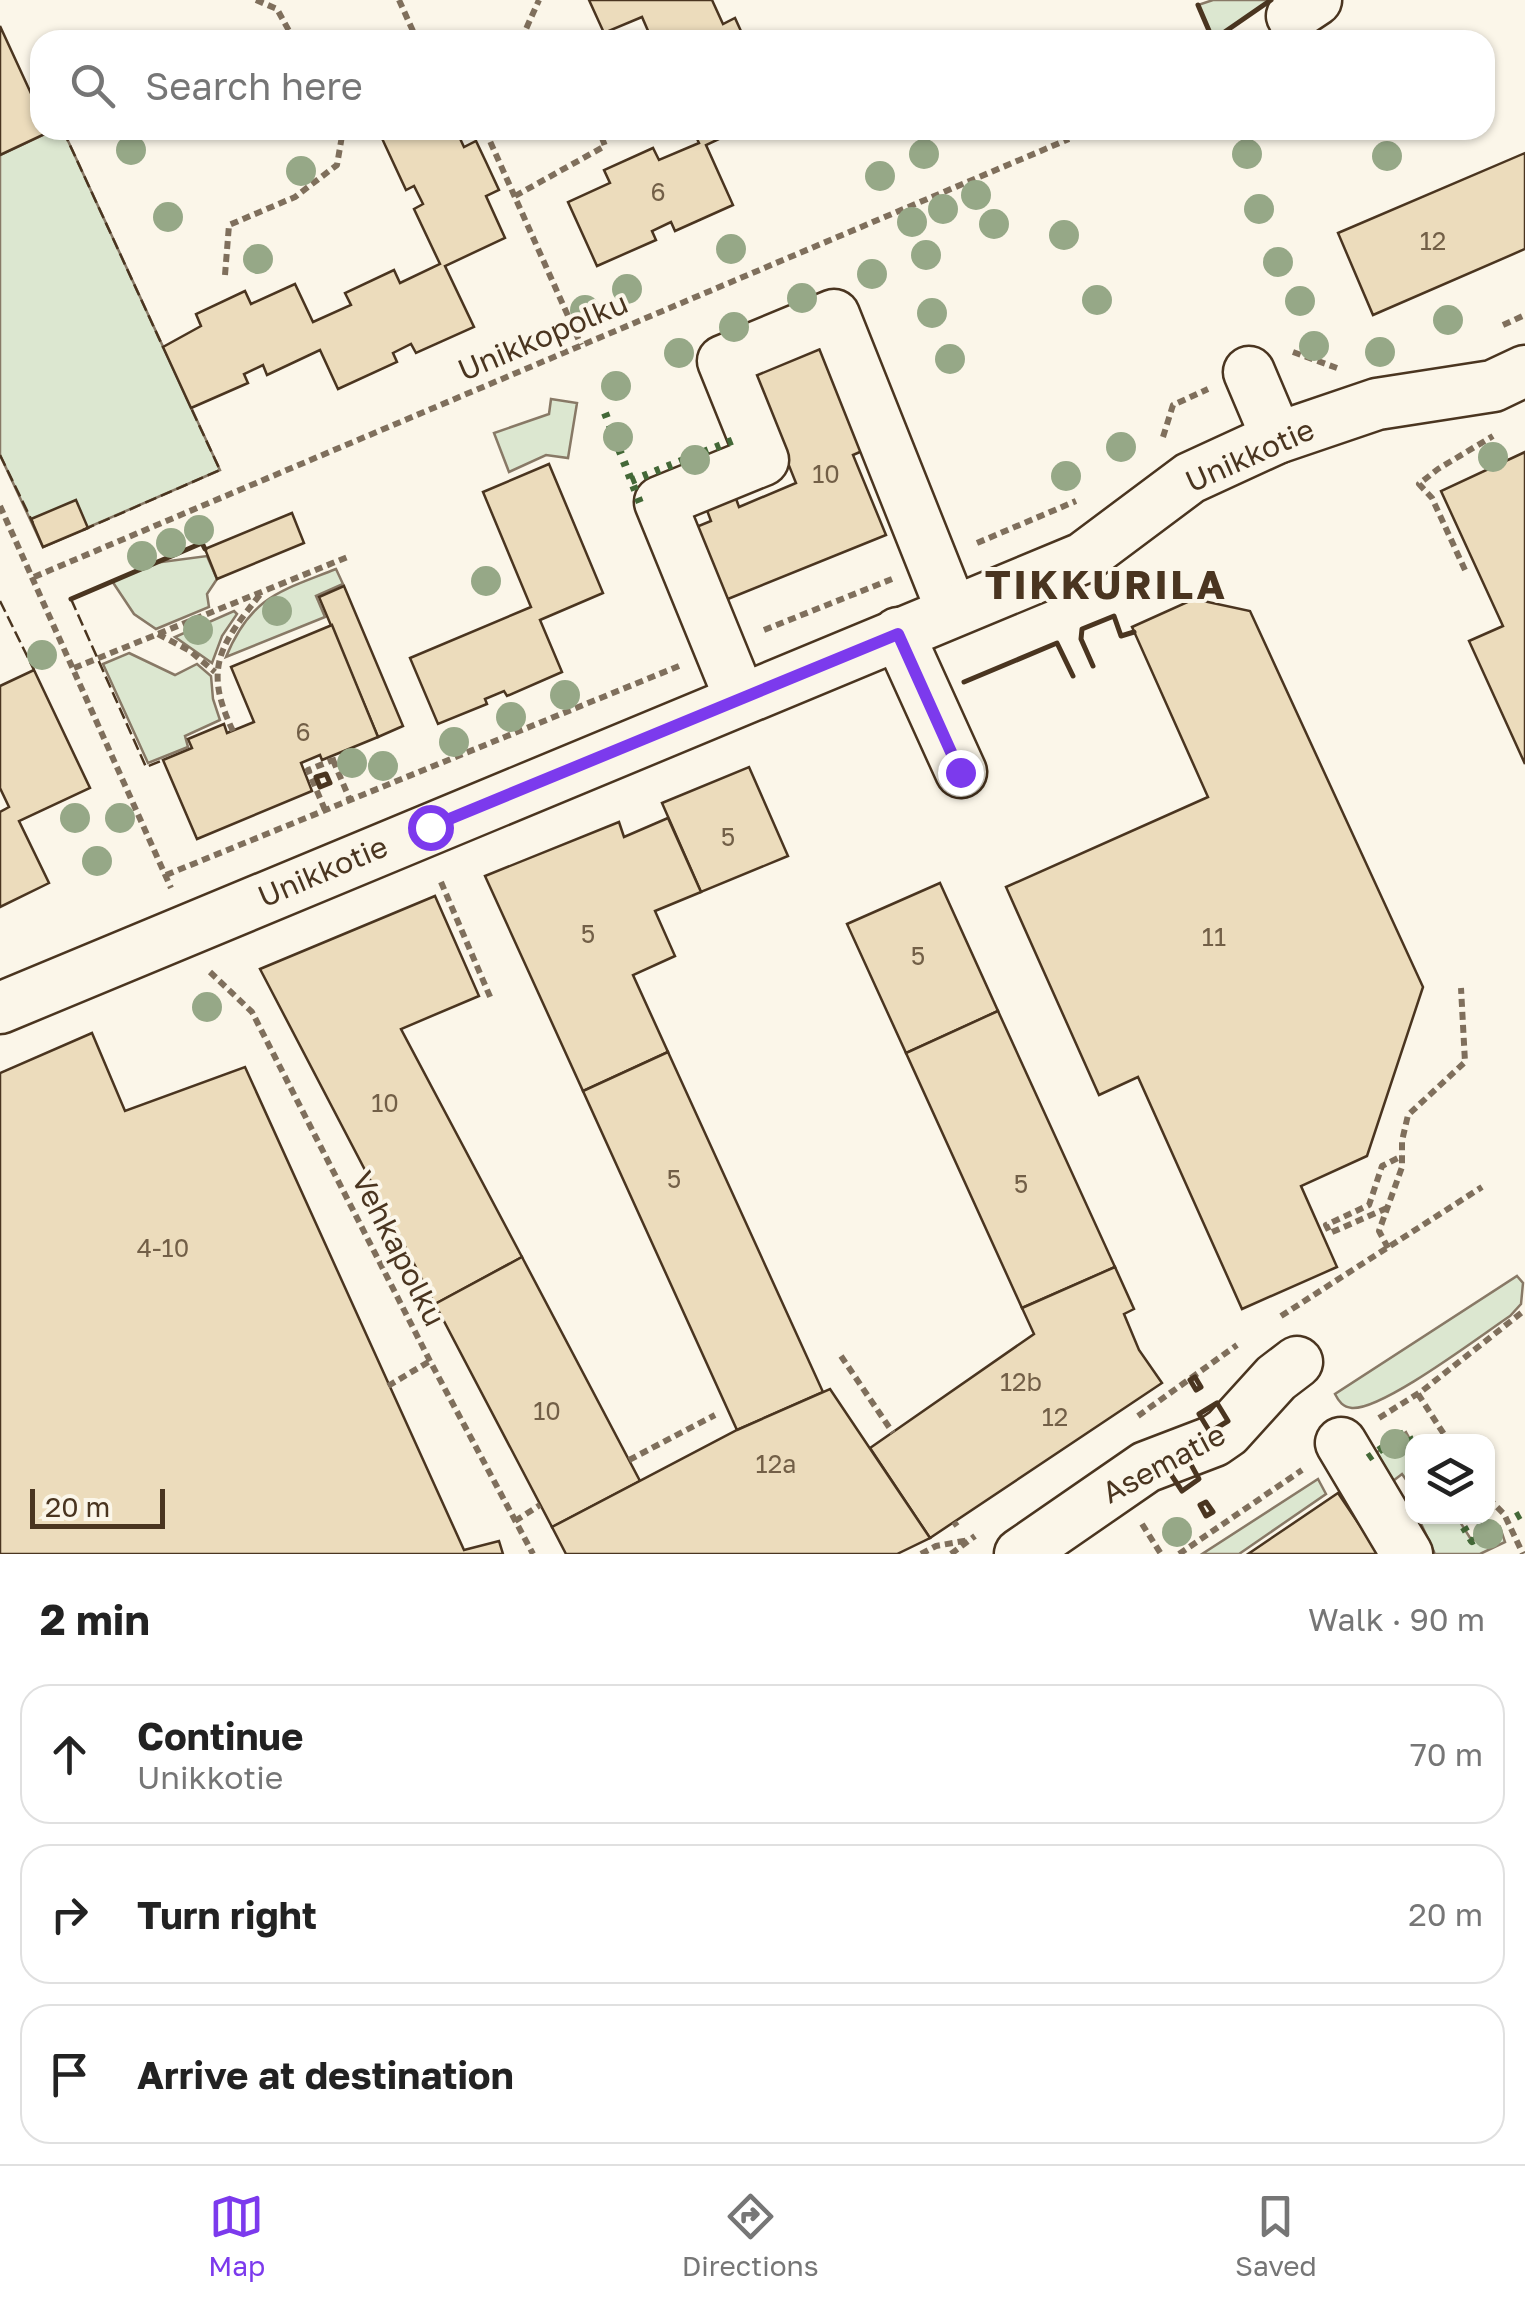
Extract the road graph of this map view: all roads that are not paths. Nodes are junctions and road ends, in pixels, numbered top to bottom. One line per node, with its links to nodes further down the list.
1 (1525, 371): 3 (street, Unikkotie)
2 (1248, 372): 3 (street)
3 (1277, 438): 4 (street, Unikkotie)
4 (952, 611): 5 (street, Unikkotie); 6 (street)
5 (898, 634): 6 (street, Unikkotie); 7 (street)
6 (740, 698): 8 (street, Unikkotie)
7 (960, 772)
8 (0, 1008)
9 (1282, 1344): 11 (street, Asematie)
10 (1341, 1444): 12 (street)
11 (1020, 1554)
12 (1407, 1554)

